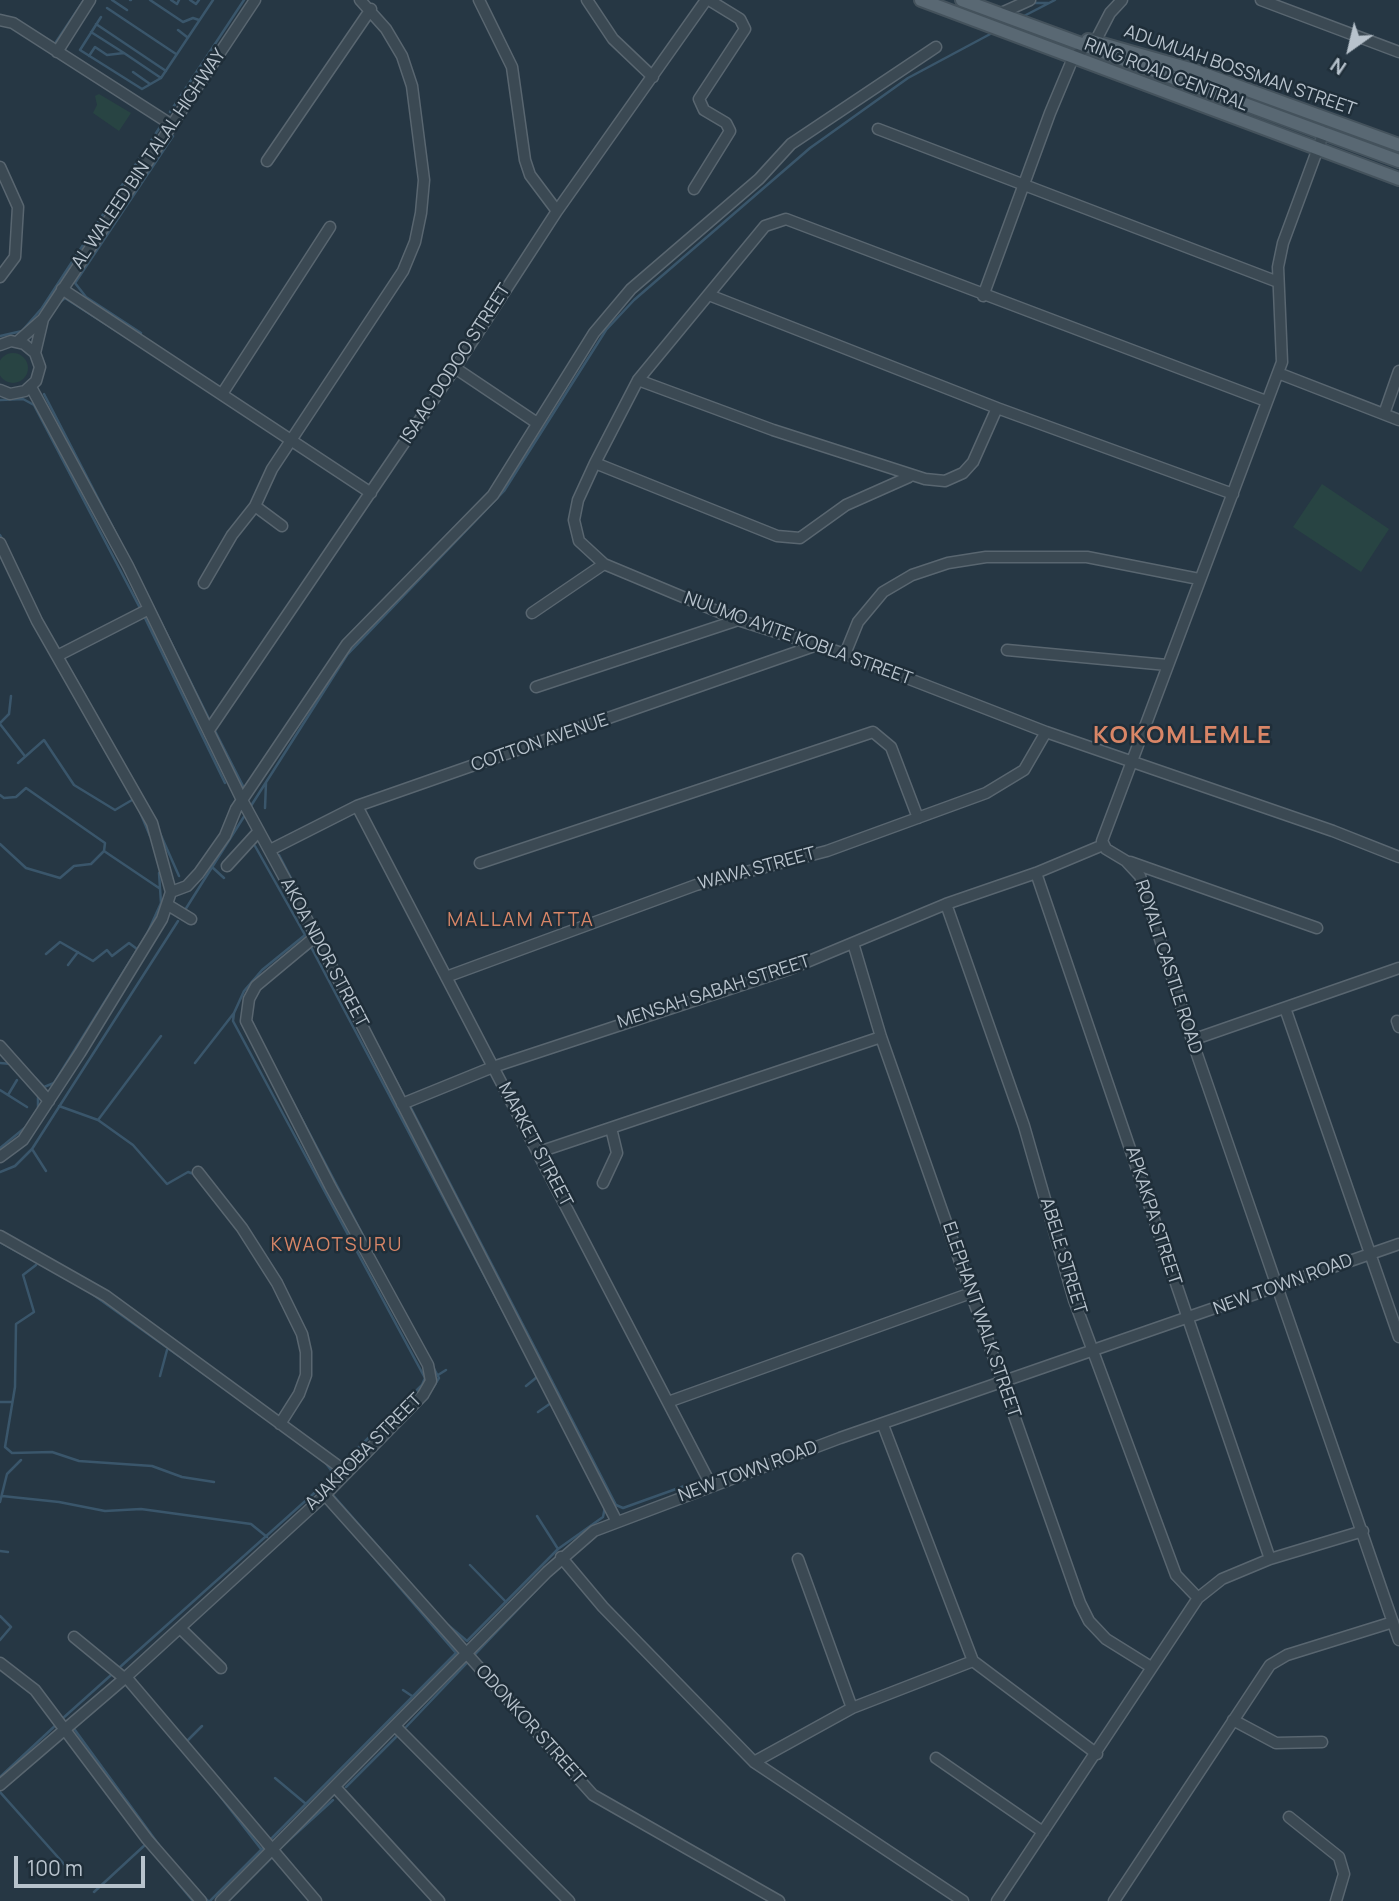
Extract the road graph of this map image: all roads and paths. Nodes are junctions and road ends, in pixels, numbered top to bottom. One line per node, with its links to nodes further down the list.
1 (90, 0): 18 (street)
2 (254, 0): 22 (street, AL WALEED BIN TALAL HIGHWAY)
3 (360, 0): 12 (street)
4 (479, 0): 33 (street)
5 (587, 0): 21 (street)
6 (707, 0): 21 (street, ISAAC DODOO STREET); 32 (street, ISAAC DODOO STREET)
7 (921, 0): 20 (main road, RING ROAD CENTRAL)
8 (962, 0): 13 (main road, RING ROAD CENTRAL)
9 (1030, 0): 13 (street)
10 (1122, 0): 16 (street)
11 (1261, 0): 19 (street)
12 (371, 9): 28 (street); 56 (street)
13 (1007, 12): 15 (main road, RING ROAD CENTRAL)
14 (0, 20): 18 (street)
15 (1069, 38): 16 (main road, ADUMUAH BOSSMAN STREET)
16 (1091, 43): 20 (street); 24 (main road, RING ROAD CENTRAL); 25 (main road, ADUMUAH BOSSMAN STREET)
17 (936, 47): 55 (street)
18 (57, 51): 22 (street)
19 (1399, 52)
20 (1073, 58): 26 (main road, RING ROAD CENTRAL); 31 (street)
21 (653, 77): 33 (street, ISAAC DODOO STREET)
22 (172, 125): 37 (street, AL WALEED BIN TALAL HIGHWAY)
23 (878, 129): 31 (street)
24 (1324, 132): 26 (street); 27 (main road, RING ROAD CENTRAL)
25 (1399, 145)
26 (1317, 150): 30 (main road, RING ROAD CENTRAL); 36 (street)
27 (1399, 160)
28 (267, 161)
29 (0, 167): 35 (street)
30 (1399, 180)
31 (1023, 185): 36 (street); 39 (street)
32 (694, 188)
33 (557, 211): 44 (street, ISAAC DODOO STREET)
34 (330, 227): 50 (street)
35 (0, 277)
36 (1278, 282): 46 (street)
37 (62, 289): 40 (street, AL WALEED BIN TALAL HIGHWAY); 50 (street)
38 (709, 295): 39 (street, NUUMO AYITE KOBLA STREET); 47 (street, NUUMO AYITE KOBLA STREET); 52 (street)
39 (983, 296): 51 (street)
40 (43, 319): 41 (street, AL WALEED BIN TALAL HIGHWAY); 43 (street, AL WALEED BIN TALAL HIGHWAY)
41 (17, 342): 42 (street); 43 (street)
42 (0, 345)
43 (35, 353): 48 (street, AL WALEED BIN TALAL HIGHWAY)
44 (455, 368): 55 (street); 59 (street, ISAAC DODOO STREET)
45 (1399, 371): 53 (street)
46 (1278, 373): 51 (street); 53 (street)
47 (638, 380): 57 (street, NUUMO AYITE KOBLA STREET); 58 (street)
48 (31, 387): 49 (street); 67 (street, AKOA NDOR STREET)
49 (0, 390)
50 (222, 394): 56 (street)
51 (1266, 401): 60 (street)
52 (998, 408): 58 (street); 60 (street)
53 (1384, 414): 54 (street)
54 (1399, 420)
55 (537, 423): 79 (street)
56 (290, 441): 59 (street); 61 (street)
57 (595, 463): 58 (street); 64 (street, NUUMO AYITE KOBLA STREET)
58 (909, 477)
59 (371, 493): 76 (street, ISAAC DODOO STREET)
60 (1233, 494): 65 (street)
61 (256, 506): 62 (street); 66 (street)
62 (282, 526)
63 (0, 543): 73 (street)
64 (604, 564): 68 (street); 69 (street, NUUMO AYITE KOBLA STREET)
65 (1199, 579): 72 (street); 74 (street)
66 (204, 583)
67 (149, 609): 73 (street); 76 (street, AKOA NDOR STREET)
68 (532, 612)
69 (738, 620): 70 (street, NUUMO AYITE KOBLA STREET); 75 (street)
70 (814, 646): 72 (street, NUUMO AYITE KOBLA STREET); 80 (street, COTTON AVENUE)
71 (1007, 650): 74 (street)
72 (845, 654): 77 (street, NUUMO AYITE KOBLA STREET)
73 (57, 656): 90 (street)
74 (1167, 664): 78 (street)
75 (536, 687)
76 (209, 730): 79 (street, AKOA NDOR STREET)
77 (1046, 732): 78 (street, NUUMO AYITE KOBLA STREET); 81 (street, WAWA STREET)
78 (1130, 763): 83 (street); 85 (street, NUUMO AYITE KOBLA STREET)
79 (242, 800): 82 (street, AKOA NDOR STREET); 90 (street)
80 (358, 806): 84 (street, COTTON AVENUE); 98 (street, MARKET STREET)
81 (918, 818): 87 (street); 98 (street, WAWA STREET)
82 (257, 828): 84 (street, AKOA NDOR STREET); 88 (street)
83 (1103, 845): 86 (street, ROYALT CASTLE ROAD); 89 (street, MENSAH SABAH STREET)
84 (270, 850): 95 (street, AKOA NDOR STREET)
85 (1399, 857)
86 (1126, 861): 94 (street); 101 (street, ROYALT CASTLE ROAD)
87 (480, 863)
88 (227, 866)
89 (1036, 873): 91 (street, MENSAH SABAH STREET); 116 (street, APKAKPA STREET)
90 (171, 892): 92 (street)
91 (946, 904): 96 (street, MENSAH SABAH STREET); 118 (street, ABELE STREET)
92 (168, 905): 93 (street); 104 (street)
93 (191, 919)
94 (1317, 928)
95 (316, 936): 105 (street, AKOA NDOR STREET); 123 (street, AJAKROBA STREET)
96 (853, 943): 100 (street, ELEPHANT WALK STREET); 103 (street, MENSAH SABAH STREET)
97 (1399, 968): 99 (street)
98 (446, 977): 103 (street, MARKET STREET)
99 (1284, 1008): 101 (street); 113 (street)
100 (881, 1037): 106 (street); 115 (street, ELEPHANT WALK STREET)
101 (1192, 1040): 114 (street, ROYALT CASTLE ROAD)
102 (2, 1052): 104 (street)
103 (493, 1067): 105 (street, MENSAH SABAH STREET); 107 (street, MARKET STREET)
104 (49, 1101): 108 (street)
105 (402, 1104): 126 (street, AKOA NDOR STREET)
106 (611, 1128): 107 (street); 110 (street)
107 (539, 1152): 120 (street, MARKET STREET)
108 (0, 1157)
109 (198, 1172): 121 (street)
110 (603, 1183)
111 (0, 1236): 121 (street)
112 (1399, 1244): 113 (street, NEW TOWN ROAD)
113 (1369, 1254): 114 (street, NEW TOWN ROAD); 117 (street)
114 (1278, 1286): 116 (street, NEW TOWN ROAD); 127 (street, ROYALT CASTLE ROAD)
115 (971, 1293): 119 (street, ELEPHANT WALK STREET); 120 (street)
116 (1186, 1319): 118 (street, NEW TOWN ROAD); 130 (street, APKAKPA STREET)
117 (1399, 1337)
118 (1095, 1350): 119 (street, NEW TOWN ROAD); 131 (street, ABELE STREET)
119 (1002, 1381): 122 (street, NEW TOWN ROAD); 139 (street, ELEPHANT WALK STREET)
120 (668, 1402): 124 (street, MARKET STREET)
121 (280, 1424): 123 (street)
122 (883, 1425): 124 (street, NEW TOWN ROAD); 137 (street)
123 (345, 1471): 125 (street, AJAKROBA STREET)
124 (711, 1485): 126 (street, NEW TOWN ROAD)
125 (325, 1495): 133 (street, AJAKROBA STREET); 136 (street, ODONKOR STREET)
126 (616, 1520): 128 (street, NEW TOWN ROAD)
127 (1363, 1531): 130 (street); 132 (street, ROYALT CASTLE ROAD)
128 (561, 1558): 136 (street, NEW TOWN ROAD); 149 (street)
129 (797, 1559): 142 (street)
130 (1270, 1559): 131 (street)
131 (1198, 1598): 139 (street)
132 (1393, 1622): 135 (street, ROYALT CASTLE ROAD); 143 (street)
133 (180, 1628): 140 (street); 141 (street, AJAKROBA STREET)
134 (74, 1637): 141 (street)
135 (1399, 1640)
136 (468, 1654): 144 (street, NEW TOWN ROAD); 160 (street, ODONKOR STREET)
137 (973, 1661): 142 (street); 147 (street)
138 (0, 1663): 145 (street)
139 (1152, 1667): 147 (street)
140 (221, 1668)
141 (125, 1678): 145 (street, AJAKROBA STREET); 154 (street)
142 (852, 1708): 149 (street)
143 (1233, 1720): 146 (street); 163 (street)
144 (396, 1727): 151 (street, NEW TOWN ROAD); 159 (street)
145 (66, 1728): 150 (street, AJAKROBA STREET); 155 (street)
146 (1322, 1742)
147 (1097, 1754): 153 (street)
148 (936, 1758): 153 (street)
149 (754, 1762): 161 (street)
150 (1, 1783)
151 (335, 1787): 154 (street, NEW TOWN ROAD); 158 (street)
152 (1289, 1817): 164 (street)
153 (1043, 1832): 162 (street)
154 (272, 1850): 156 (street, NEW TOWN ROAD); 157 (street)
155 (201, 1901)
156 (221, 1901)
157 (316, 1901)
158 (439, 1901)
159 (569, 1901)
160 (779, 1901)
161 (963, 1901)
162 (997, 1901)
163 (1114, 1901)
164 (1337, 1901)

